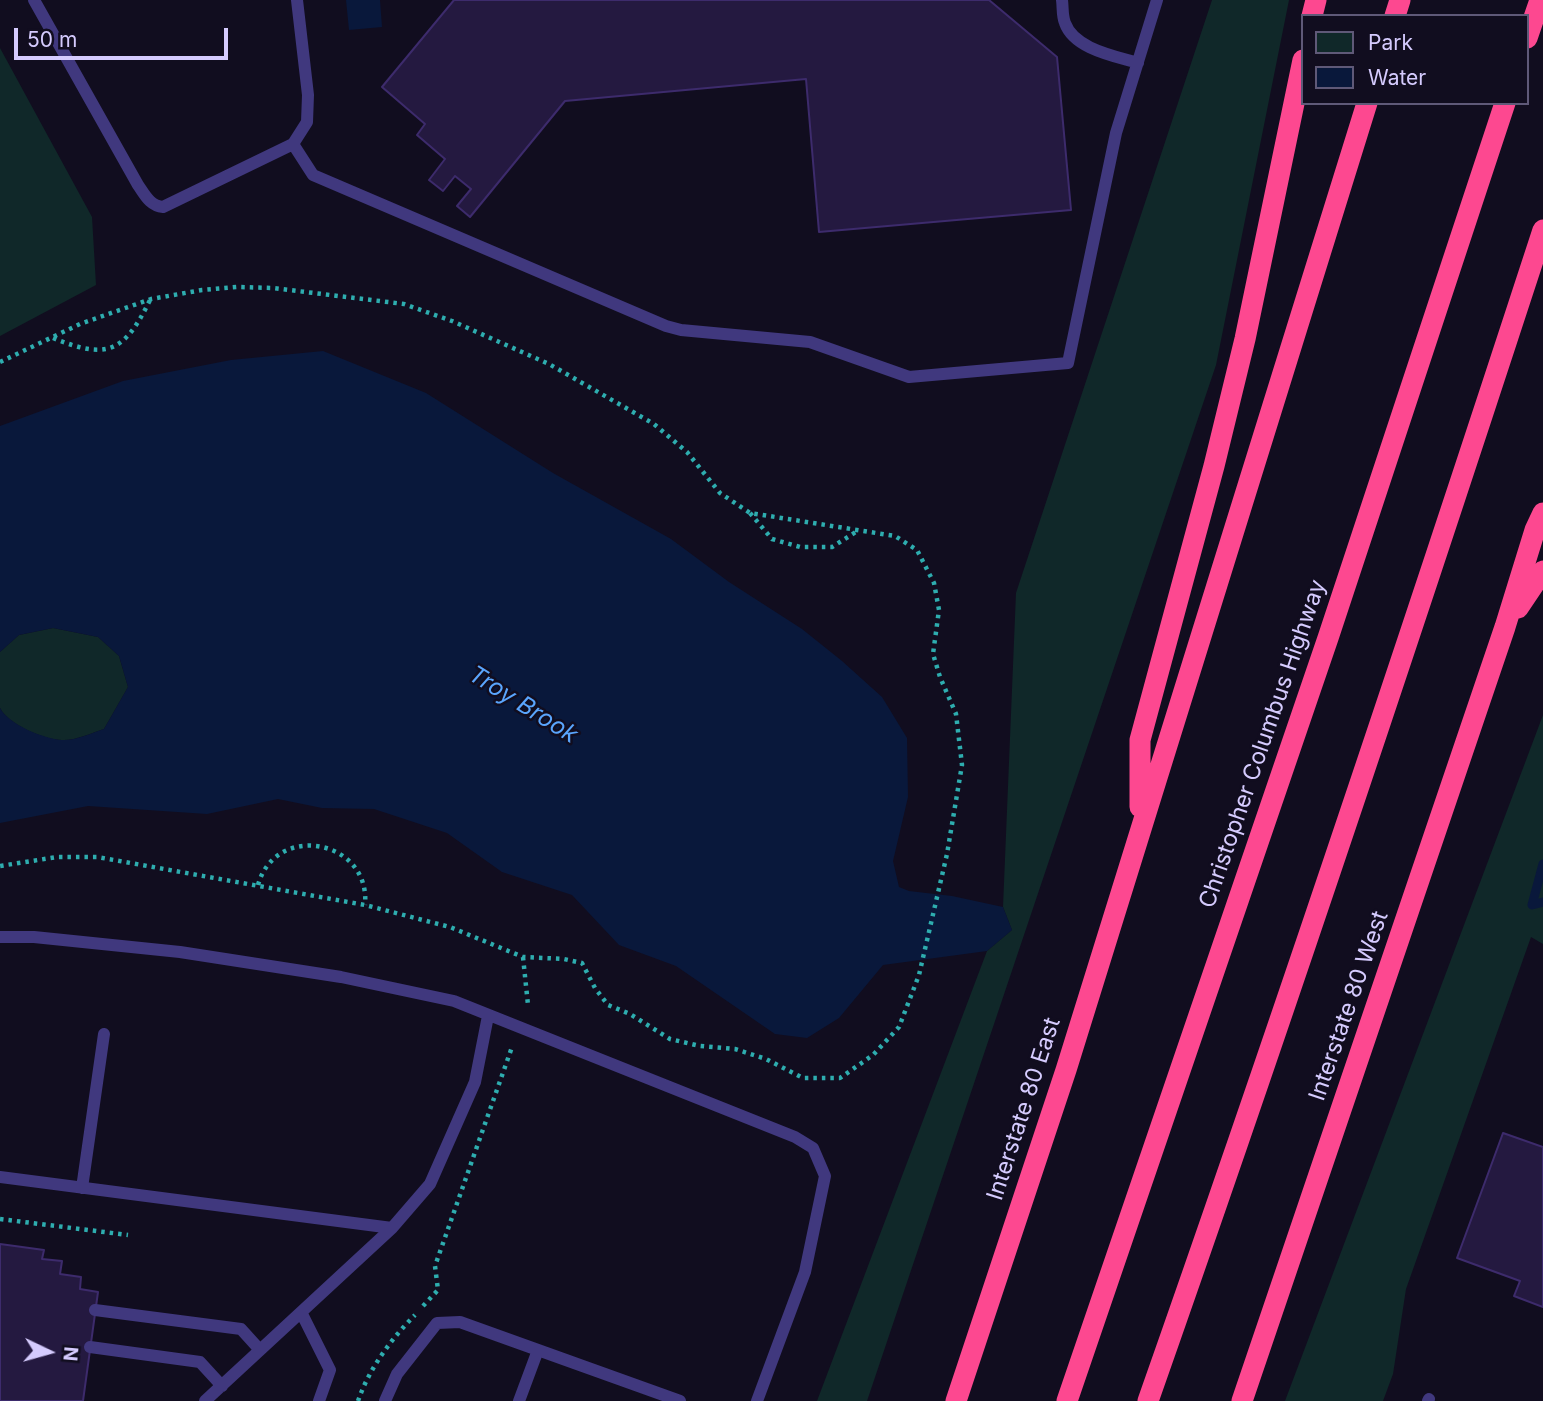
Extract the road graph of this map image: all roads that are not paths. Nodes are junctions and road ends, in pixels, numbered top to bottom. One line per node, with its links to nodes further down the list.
1 (34, 0): 11 (lane)
2 (296, 0): 11 (lane)
3 (1062, 0): 7 (lane)
4 (1157, 0): 7 (lane)
5 (1540, 0): 6 (highway)
6 (1529, 32)
7 (1138, 63): 11 (lane)
8 (1302, 65): 16 (highway)
9 (1366, 105): 16 (highway, Interstate 80 East)
10 (1505, 105): 36 (highway, Christopher Columbus Highway)
11 (293, 144)
12 (1543, 230): 37 (highway)
13 (1543, 513): 15 (highway)
14 (1543, 571): 15 (highway)
15 (1505, 627): 38 (highway, Interstate 80 West)
16 (1140, 834): 35 (highway, Interstate 80 East)
17 (0, 937): 18 (lane)
18 (488, 1016): 22 (lane); 34 (lane)
19 (104, 1034): 21 (lane)
20 (0, 1177): 21 (lane)
21 (82, 1188): 22 (lane)
22 (392, 1228): 24 (lane)
23 (95, 1310): 26 (lane)
24 (302, 1312): 26 (lane); 30 (lane)
25 (90, 1347): 28 (lane)
26 (260, 1350): 28 (lane)
27 (538, 1350): 31 (lane); 32 (lane); 33 (lane)
28 (222, 1386): 29 (lane)
29 (205, 1401)
30 (319, 1401)
31 (385, 1401)
32 (519, 1401)
33 (680, 1401)
34 (757, 1401)
35 (956, 1401)
36 (1067, 1401)
37 (1148, 1401)
38 (1242, 1401)

